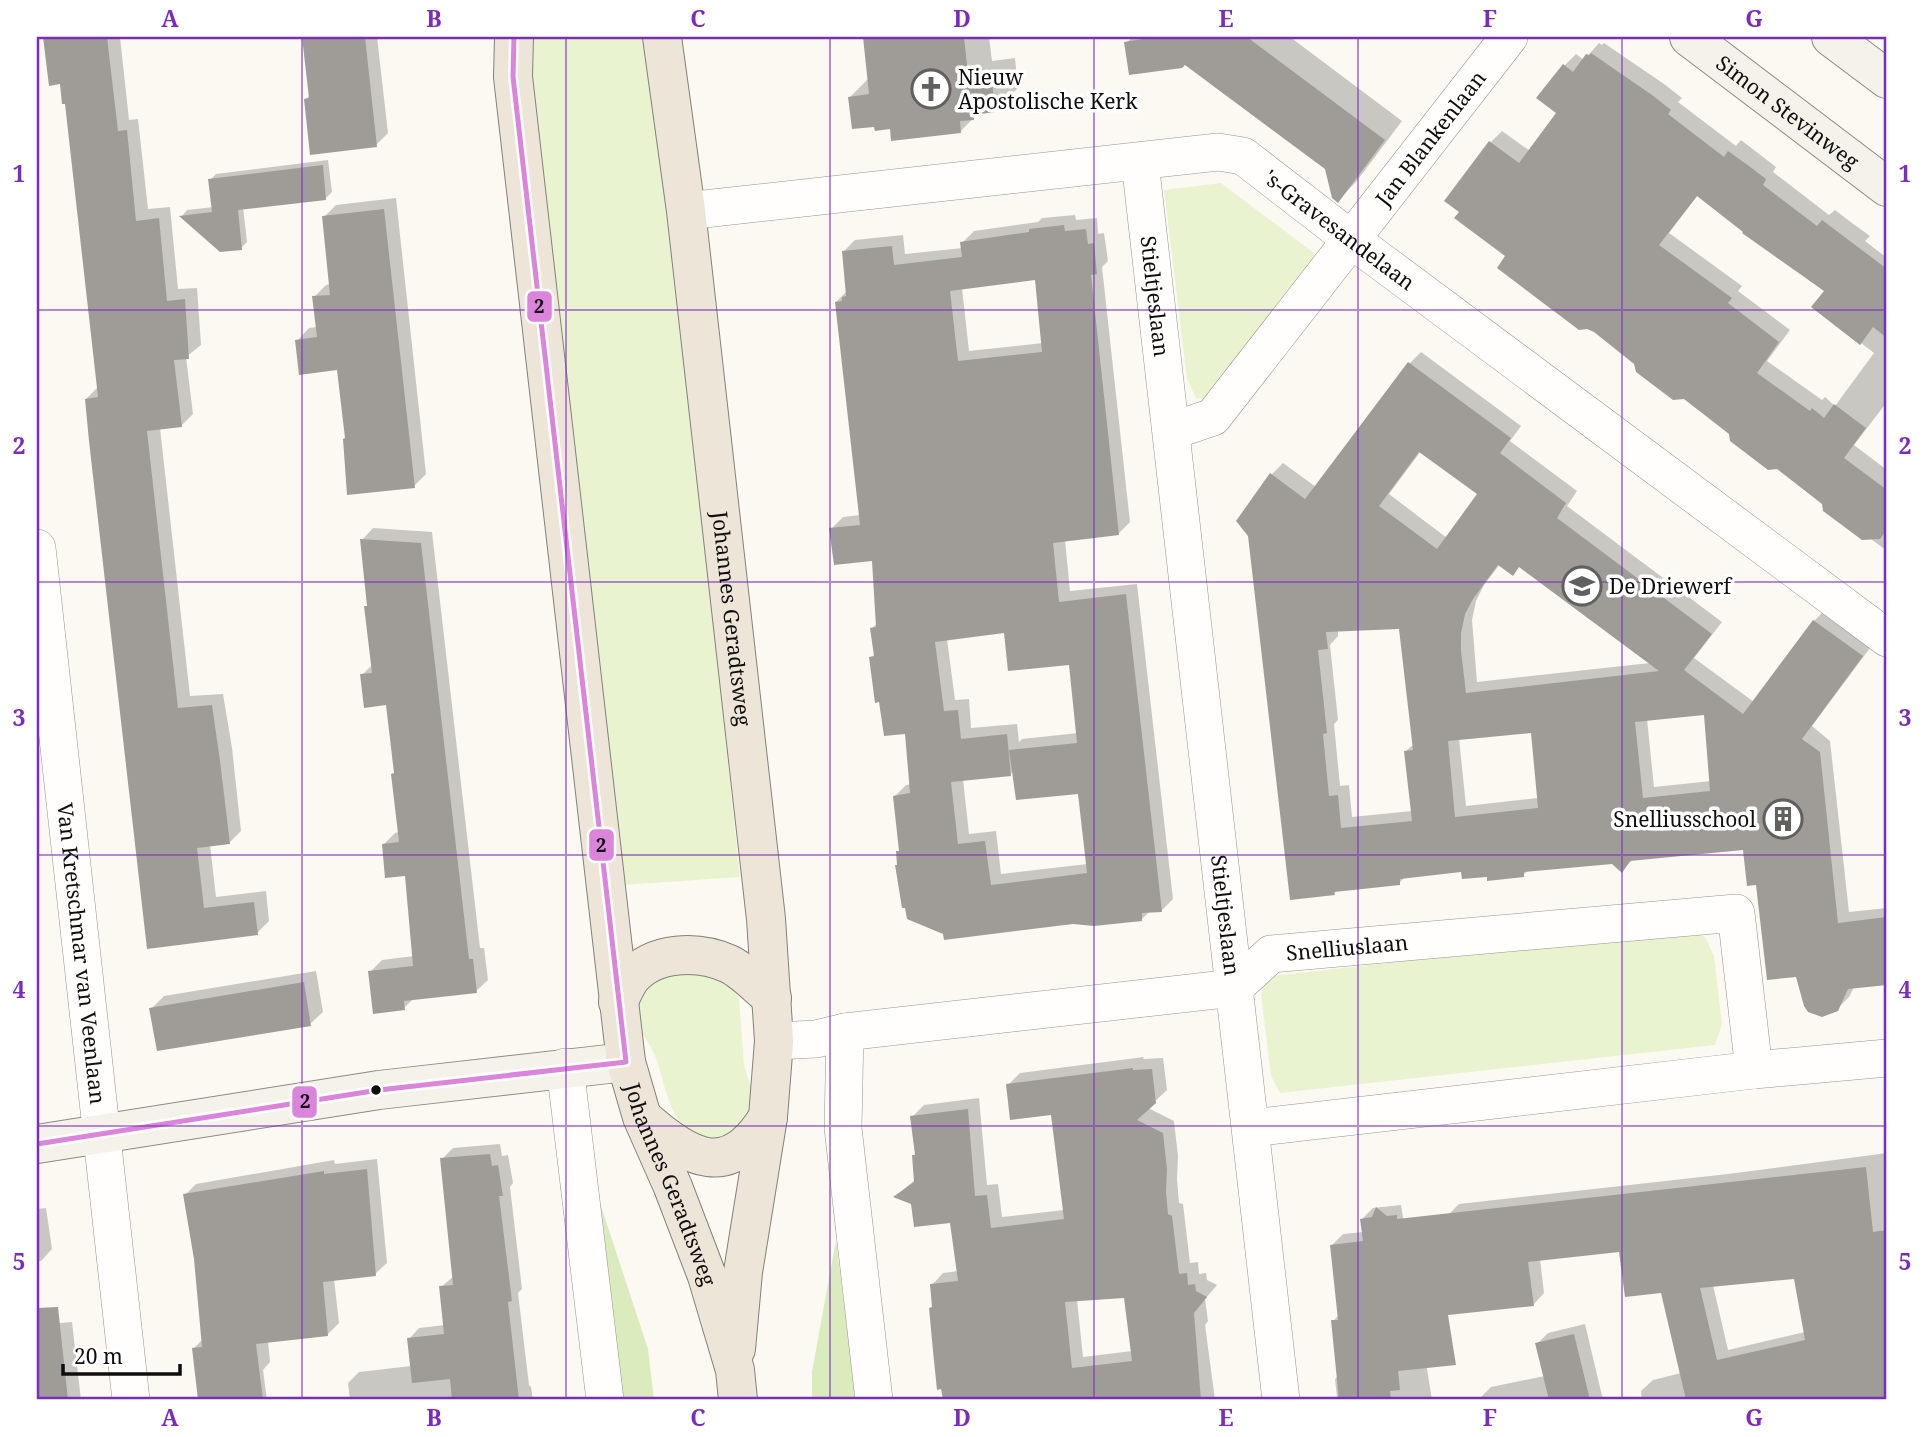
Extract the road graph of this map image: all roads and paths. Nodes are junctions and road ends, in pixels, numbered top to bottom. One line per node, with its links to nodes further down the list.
1 (514, 37): 17 (main road, Johannes Geradtsweg)
2 (662, 37): 9 (main road, Johannes Geradtsweg)
3 (1509, 37): 10 (street, Jan Blankenlaan)
4 (1689, 37): 8 (street, Simon Stevinweg)
5 (1831, 37): 6 (street)
6 (1887, 79)
7 (1140, 162): 9 (street, 's-Gravesandelaan); 10 (street, 's-Gravesandelaan); 11 (street, Stieltjeslaan)
8 (1887, 187)
9 (686, 211): 16 (main road, Johannes Geradtsweg)
10 (1352, 240): 11 (street); 13 (street, 's-Gravesandelaan)
11 (1172, 431): 15 (street, Stieltjeslaan)
12 (37, 548): 14 (street, Van Kretschmar van Veenlaan)
13 (1887, 638)
14 (45, 717): 27 (street, Van Kretschmar van Veenlaan)
15 (1234, 988): 18 (street); 23 (street, Snelliuslaan); 26 (street, Stieltjeslaan)
16 (772, 999): 17 (main road); 19 (main road, Johannes Geradtsweg)
17 (618, 1003): 21 (main road, Johannes Geradtsweg)
18 (845, 1032): 19 (street); 32 (street)
19 (774, 1041): 25 (main road, Johannes Geradtsweg)
20 (1887, 1058): 23 (street)
21 (626, 1062): 22 (street); 24 (main road, Johannes Geradtsweg)
22 (565, 1067): 27 (street); 31 (street)
23 (1754, 1070): 26 (street)
24 (642, 1117): 25 (main road); 29 (main road, Johannes Geradtsweg)
25 (768, 1117): 29 (main road, Johannes Geradtsweg)
26 (1251, 1128): 33 (street, Stieltjeslaan)
27 (100, 1133): 28 (street); 30 (street, Van Kretschmar van Veenlaan)
28 (37, 1144)
29 (736, 1385)
30 (131, 1400)
31 (605, 1400)
32 (874, 1400)
33 (1281, 1400)

